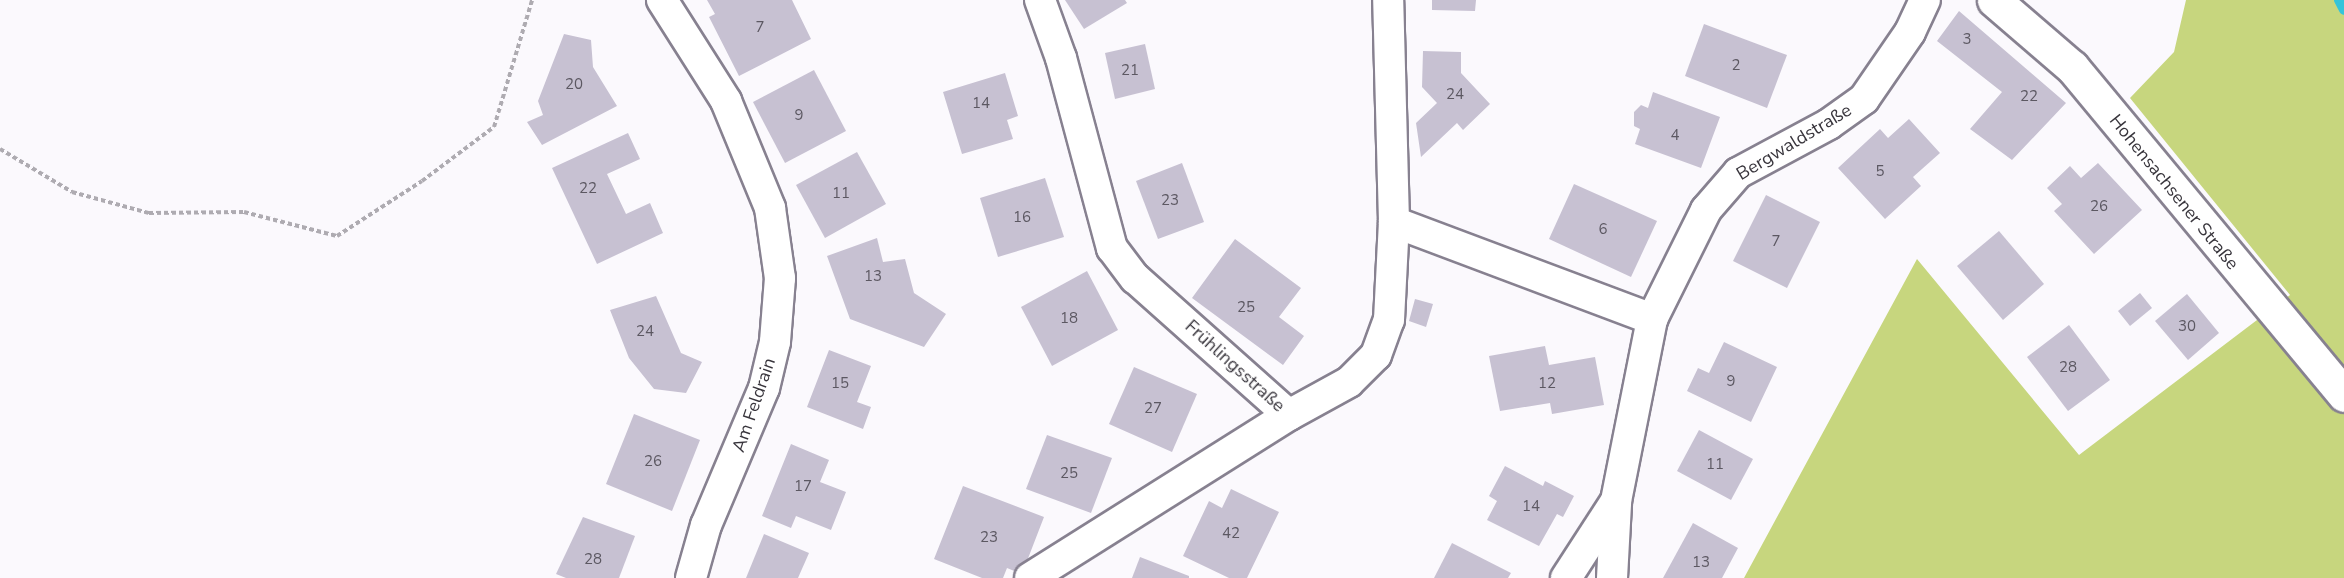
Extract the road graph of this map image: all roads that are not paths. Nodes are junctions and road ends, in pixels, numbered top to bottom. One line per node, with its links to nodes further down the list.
1 (662, 0): 11 (street, Am Feldrain)
2 (1040, 0): 9 (street, Frühlingsstraße)
3 (1388, 0): 6 (street, Frühlingsstraße)
4 (1926, 0): 7 (street, Bergwaldstraße)
5 (1994, 0): 8 (street, Hohensachsener Straße)
6 (1394, 222): 7 (street); 9 (street, Frühlingsstraße)
7 (1652, 319): 10 (street, Bergwaldstraße)
8 (2344, 395)
9 (1289, 415): 12 (street)
10 (1616, 501): 13 (street, Bergwaldstraße); 14 (street, Bergwaldstraße)
11 (691, 578)
12 (1030, 578)
13 (1566, 578)
14 (1612, 578)

